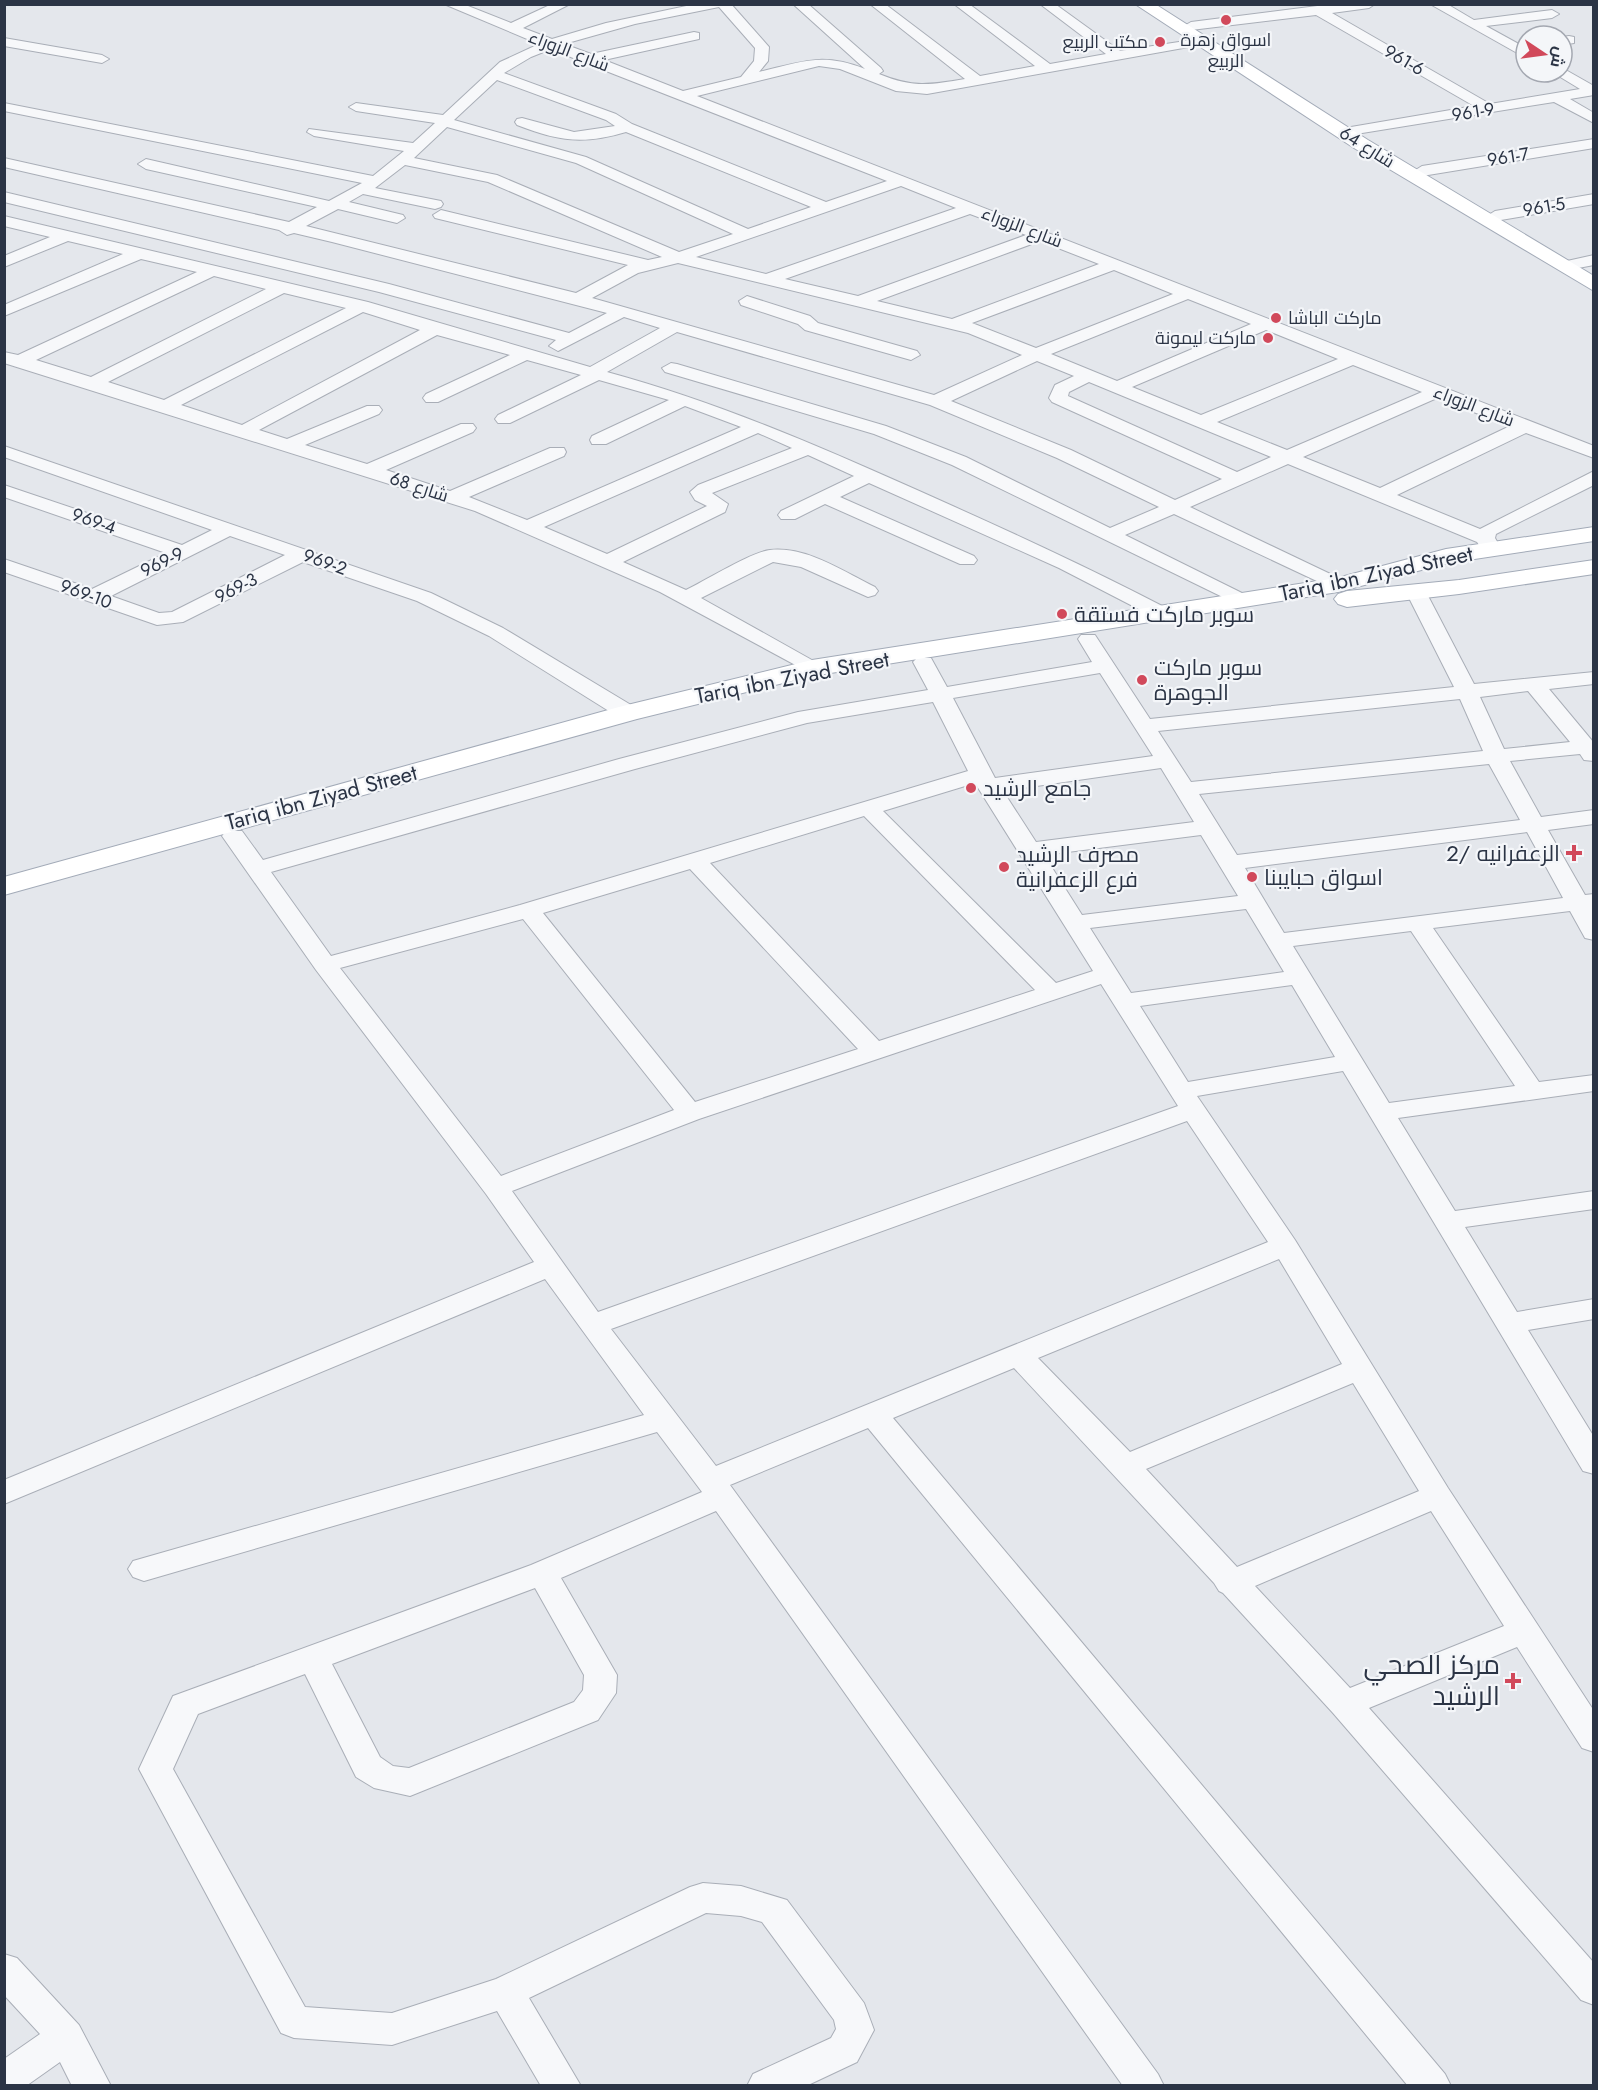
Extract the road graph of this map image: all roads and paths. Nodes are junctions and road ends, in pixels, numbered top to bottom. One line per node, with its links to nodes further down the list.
1 (450, 4): 16 (street, شارع الزوراء)
2 (564, 4): 16 (street)
3 (723, 4): 21 (street)
4 (799, 4): 22 (street)
5 (876, 4): 31 (street)
6 (960, 4): 27 (street)
7 (1046, 4): 23 (street)
8 (1143, 4): 17 (main road, شارع 64)
9 (1157, 4): 17 (main road, شارع 64)
10 (1368, 4): 13 (street)
11 (1436, 4): 15 (street)
12 (711, 5): 19 (street); 25 (street)
13 (1319, 11): 17 (street); 37 (street, 961-6)
14 (1552, 14): 15 (street)
15 (1472, 24): 20 (street)
16 (511, 28): 19 (street, شارع الزوراء)
17 (1196, 33): 23 (street); 42 (main road, شارع 64); 76 (main road, شارع 64)
18 (4, 42): 24 (street)
19 (553, 45): 25 (street, شارع الزوراء); 28 (street)
20 (1514, 45)
21 (762, 47): 26 (street); 30 (street)
22 (854, 52): 26 (street); 32 (street)
23 (1118, 56): 27 (street)
24 (102, 59)
25 (588, 59): 33 (street, شارع الزوراء)
26 (803, 64): 30 (street); 32 (street)
27 (1048, 69): 31 (street)
28 (495, 75): 39 (street); 41 (street)
29 (1574, 80): 34 (street, 961-9)
30 (745, 81): 33 (street)
31 (978, 82): 32 (street)
32 (893, 86)
33 (683, 95): 50 (street, شارع الزوراء)
34 (1557, 98): 37 (street, 961-9); 38 (street)
35 (4, 107): 44 (street)
36 (356, 107): 39 (street)
37 (1489, 109): 42 (street, 961-9)
38 (1593, 119)
39 (446, 121): 46 (street); 62 (street)
40 (522, 122): 41 (street)
41 (627, 127): 56 (street)
42 (1356, 130): 49 (main road, شارع 64)
43 (314, 132): 46 (street)
44 (190, 143): 48 (street); 52 (street)
45 (1593, 143): 49 (street, 961-7)
46 (409, 154): 52 (street); 67 (street)
47 (4, 162): 51 (street)
48 (146, 164): 51 (street); 55 (street)
49 (1422, 171): 58 (main road, شارع 64)
50 (902, 180): 56 (street); 57 (street, شارع الزوراء)
51 (101, 185): 61 (street)
52 (370, 185): 55 (street); 72 (street)
53 (4, 197): 66 (street)
54 (1593, 199): 58 (street, 961-5)
55 (334, 205): 59 (street); 61 (street)
56 (825, 207): 62 (street)
57 (972, 208): 63 (street, شارع الزوراء); 75 (street)
58 (1495, 216): 71 (main road, شارع 64)
59 (397, 218)
60 (4, 221): 64 (street)
61 (292, 228): 66 (street); 79 (street)
62 (747, 234): 67 (street)
63 (1042, 235): 70 (street, شارع الزوراء); 81 (street)
64 (66, 236): 65 (street); 69 (street)
65 (140, 253): 73 (street); 83 (street)
66 (243, 254): 90 (street)
67 (678, 258): 72 (street); 75 (street)
68 (1593, 260): 71 (street)
69 (4, 262)
70 (1114, 264): 78 (street, شارع الزوراء); 86 (street)
71 (1573, 264): 74 (main road, شارع 64)
72 (648, 265): 79 (street)
73 (214, 270): 77 (street); 95 (street)
74 (1593, 276)
75 (765, 280): 81 (street)
76 (1593, 285)
77 (284, 286): 82 (street); 99 (street)
78 (1189, 293): 87 (street, شارع الزوراء); 91 (street)
79 (578, 299): 84 (street)
80 (747, 301): 85 (street)
81 (854, 301): 85 (street); 86 (street)
82 (362, 306): 89 (street); 105 (street)
83 (4, 312)
84 (621, 312): 88 (street); 90 (street)
85 (810, 323): 93 (street)
86 (954, 324): 91 (street)
87 (1267, 324): 94 (street, شارع الزوراء); 100 (street)
88 (674, 327): 97 (street); 104 (street)
89 (435, 329): 92 (street); 112 (street)
90 (571, 339): 92 (street)
91 (1037, 354): 98 (street); 104 (street)
92 (532, 355): 97 (street); 102 (street)
93 (911, 355)
94 (1354, 358): 101 (street, شارع الزوراء); 108 (street)
95 (12, 359): 99 (street, شارع 68)
96 (671, 368): 133 (street)
97 (595, 373): 103 (street); 107 (street)
98 (1090, 375): 100 (street); 123 (street)
99 (92, 382): 105 (street, شارع 68)
100 (1118, 387): 108 (street)
101 (1438, 391): 109 (street, شارع الزوراء); 119 (street)
102 (432, 398)
103 (684, 400): 110 (street); 113 (street)
104 (936, 401): 128 (street)
105 (166, 406): 112 (street, شارع 68)
106 (373, 410): 114 (street)
107 (504, 419)
108 (1203, 422): 119 (street)
109 (1525, 426): 118 (street, شارع الزوراء); 125 (street)
110 (757, 427): 115 (street); 130 (street)
111 (467, 428): 120 (street)
112 (244, 431): 114 (street, شارع 68)
113 (599, 440)
114 (288, 445): 120 (street, شارع 68)
115 (808, 448): 121 (street); 140 (street)
116 (4, 451): 131 (street, 969-2)
117 (557, 452): 126 (street)
118 (1593, 453)
119 (1290, 457): 123 (street); 125 (street)
120 (368, 471): 126 (street, شارع 68)
121 (870, 475): 127 (street); 150 (street)
122 (1593, 477): 134 (street)
123 (1237, 479): 128 (street)
124 (4, 491): 136 (street, 969-4)
125 (1382, 495): 134 (street)
126 (452, 497): 130 (street, شارع 68)
127 (824, 497): 129 (street); 139 (street)
128 (1174, 506): 133 (street); 143 (street)
129 (788, 515)
130 (527, 527): 140 (street, شارع 68)
131 (231, 528): 136 (street, 969-9); 137 (street, 969-2)
132 (1593, 534): 134 (main road, Tariq ibn Ziyad Street)
133 (1110, 535): 148 (street)
134 (1489, 544): 143 (main road, Tariq ibn Ziyad Street)
135 (1593, 544): 143 (main road)
136 (183, 552): 146 (street, 969-9)
137 (303, 554): 151 (street, 969-3); 160 (street, 969-2)
138 (1593, 557): 149 (main road)
139 (968, 560)
140 (607, 562): 147 (street, شارع 68)
141 (4, 565): 146 (street, 969-10)
142 (1593, 567): 145 (main road, Tariq ibn Ziyad Street)
143 (1338, 585): 148 (main road, Tariq ibn Ziyad Street)
144 (868, 591): 147 (street)
145 (1416, 592): 149 (main road, Tariq ibn Ziyad Street); 158 (street)
146 (93, 597): 151 (street, 969-10)
147 (686, 598): 155 (street, شارع 68)
148 (1241, 600): 150 (main road, Tariq ibn Ziyad Street)
149 (1311, 602): 152 (main road, Tariq ibn Ziyad Street)
150 (1161, 613): 155 (main road, Tariq ibn Ziyad Street)
151 (167, 620)
152 (1088, 639): 153 (main road, Tariq ibn Ziyad Street); 154 (street)
153 (924, 662): 159 (street); 171 (main road, Tariq ibn Ziyad Street)
154 (1105, 666): 159 (street); 161 (street)
155 (812, 668): 160 (main road, Tariq ibn Ziyad Street)
156 (1593, 678): 157 (street)
157 (1533, 684): 158 (street); 162 (street)
158 (1467, 691): 161 (street); 163 (street)
159 (940, 693): 165 (street); 175 (street)
160 (628, 712): 176 (main road, Tariq ibn Ziyad Street)
161 (1144, 726): 164 (street)
162 (1589, 752): 163 (street)
163 (1497, 758): 166 (street); 169 (street)
164 (1166, 760): 165 (street); 166 (street)
165 (985, 780): 167 (street); 172 (street)
166 (1185, 789): 170 (street)
167 (868, 808): 173 (street); 188 (street)
168 (1593, 817): 169 (street)
169 (1536, 825): 174 (street); 179 (street)
170 (1208, 827): 172 (street); 174 (street)
171 (234, 836): 175 (street); 177 (main road, Tariq ibn Ziyad Street)
172 (1029, 850): 181 (street)
173 (694, 859): 180 (street); 190 (street)
174 (1230, 863): 178 (street)
175 (258, 869): 185 (street)
176 (4, 886)
177 (4, 901)
178 (1251, 901): 181 (street); 184 (street)
179 (1586, 902): 182 (street); 183 (street)
180 (528, 910): 185 (street); 196 (street)
181 (1075, 923): 186 (street)
182 (1417, 924): 184 (street); 193 (street)
183 (1593, 933)
184 (1277, 941): 187 (street)
185 (325, 965): 197 (street)
186 (1107, 974): 188 (street); 189 (street)
187 (1299, 978): 189 (street); 191 (street)
188 (1050, 992): 190 (street)
189 (1124, 1001): 194 (street)
190 (873, 1050): 196 (street)
191 (1350, 1062): 194 (street); 195 (street)
192 (1593, 1083): 193 (street)
193 (1532, 1091): 195 (street)
194 (1187, 1100): 200 (street); 204 (street)
195 (1381, 1112): 199 (street)
196 (690, 1113): 197 (street)
197 (496, 1188): 201 (street)
198 (1593, 1200): 199 (street)
199 (1447, 1221): 203 (street)
200 (1285, 1246): 205 (street); 206 (street)
201 (550, 1266): 204 (street); 212 (street)
202 (1593, 1309): 203 (street)
203 (1509, 1323): 209 (street)
204 (592, 1325): 208 (street)
205 (1017, 1354): 207 (street); 210 (street)
206 (1359, 1369): 210 (street); 213 (street)
207 (873, 1414): 211 (street); 230 (street)
208 (664, 1420): 211 (street); 214 (street)
209 (1590, 1452)
210 (1125, 1466): 216 (street)
211 (716, 1488): 215 (street); 229 (street)
212 (4, 1493)
213 (1437, 1496): 216 (street); 217 (street)
214 (144, 1569)
215 (542, 1573): 218 (street); 218 (street)
216 (1230, 1583): 219 (street)
217 (1524, 1631): 219 (street); 220 (street)
218 (313, 1658): 223 (street)
219 (1345, 1704): 222 (street)
220 (1593, 1739)
221 (4, 1969): 224 (street)
222 (1593, 1989)
223 (506, 1992): 227 (street); 228 (street)
224 (66, 2037): 225 (street); 226 (street)
225 (4, 2080)
226 (92, 2085)
227 (562, 2085)
228 (766, 2085)
229 (1145, 2085)
230 (1432, 2085)

